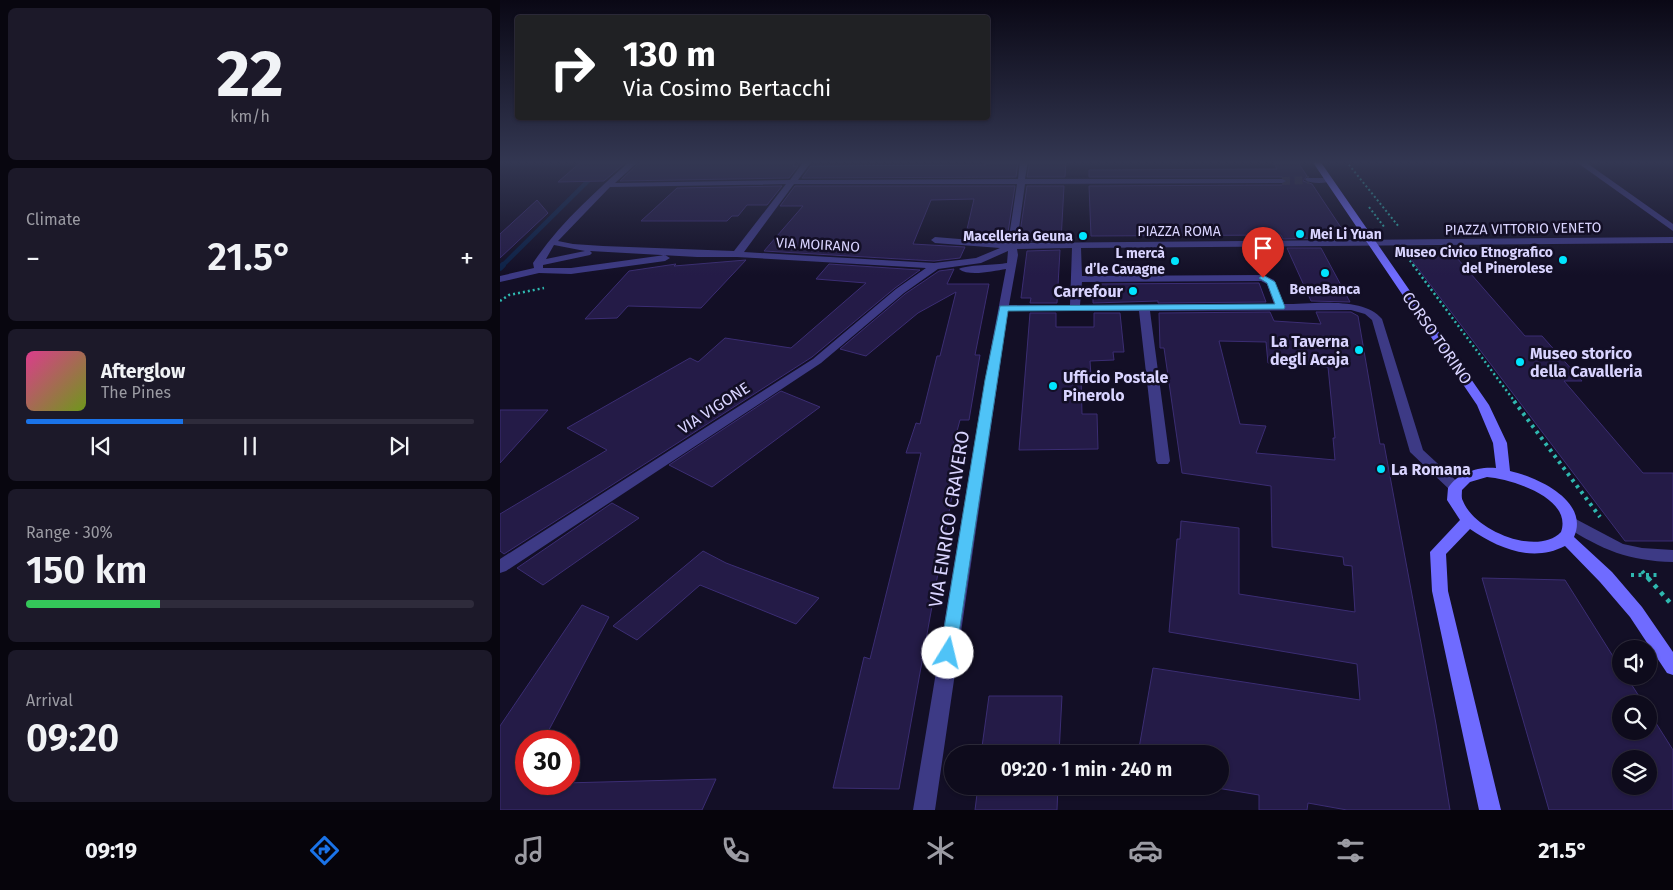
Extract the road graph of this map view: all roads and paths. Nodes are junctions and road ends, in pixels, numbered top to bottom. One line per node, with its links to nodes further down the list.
1 (594, 199): 12 (street)
2 (779, 199): 19 (street)
3 (1019, 199): 15 (street, VIA ENRICO CRAVERO)
4 (1343, 199): 13 (main road, CORSO TORINO)
5 (1376, 199): 9 (path)
6 (1632, 199): 8 (street)
7 (1364, 201): 14 (path)
8 (1673, 228)
9 (1403, 232)
10 (935, 240): 15 (street, PIAZZA ROMA)
11 (1673, 240): 14 (street, PIAZZA VITTORIO VENETO)
12 (552, 242): 17 (street, VIA MOIRANO); 23 (street)
13 (1373, 244): 14 (street, PIAZZA VITTORIO VENETO); 16 (street, PIAZZA ROMA); 33 (main road, CORSO TORINO)
14 (1397, 244): 35 (path)
15 (1012, 246): 16 (street, PIAZZA ROMA); 20 (street, VIA MOIRANO); 22 (street, VIA ENRICO CRAVERO)
16 (1076, 246): 25 (street)
17 (603, 249): 18 (street, VIA MOIRANO); 23 (street, VIA MOIRANO)
18 (697, 254): 19 (street, VIA MOIRANO); 23 (street, VIA MOIRANO)
19 (737, 254): 21 (street, VIA MOIRANO)
20 (983, 259): 21 (street, VIA MOIRANO); 22 (street, VIA MOIRANO)
21 (938, 265): 22 (street, VIA MOIRANO); 40 (street, VIA VIGONE)
22 (1011, 265): 29 (street, VIA ENRICO CRAVERO)
23 (538, 267): 24 (street, VIA MOIRANO)
24 (502, 279)
25 (1077, 279): 28 (street); 30 (street)
26 (544, 288): 27 (path)
27 (500, 301)
28 (1280, 307): 31 (street); 34 (street)
29 (1004, 308): 30 (street); 46 (street, VIA ENRICO CRAVERO)
30 (1075, 308): 31 (street)
31 (1144, 308): 32 (street)
32 (1163, 461)
33 (1503, 474): 34 (main road); 37 (main road)
34 (1456, 487): 36 (main road)
35 (1602, 521)
36 (1468, 522): 37 (main road); 47 (main road)
37 (1568, 530): 38 (street); 43 (main road)
38 (1626, 552): 39 (street); 41 (path)
39 (1673, 556)
40 (500, 567)
41 (1646, 575): 42 (path); 43 (path); 44 (path)
42 (1668, 575)
43 (1606, 577): 45 (main road)
44 (1673, 606)
45 (1673, 667)
46 (924, 810)
47 (1490, 810)

